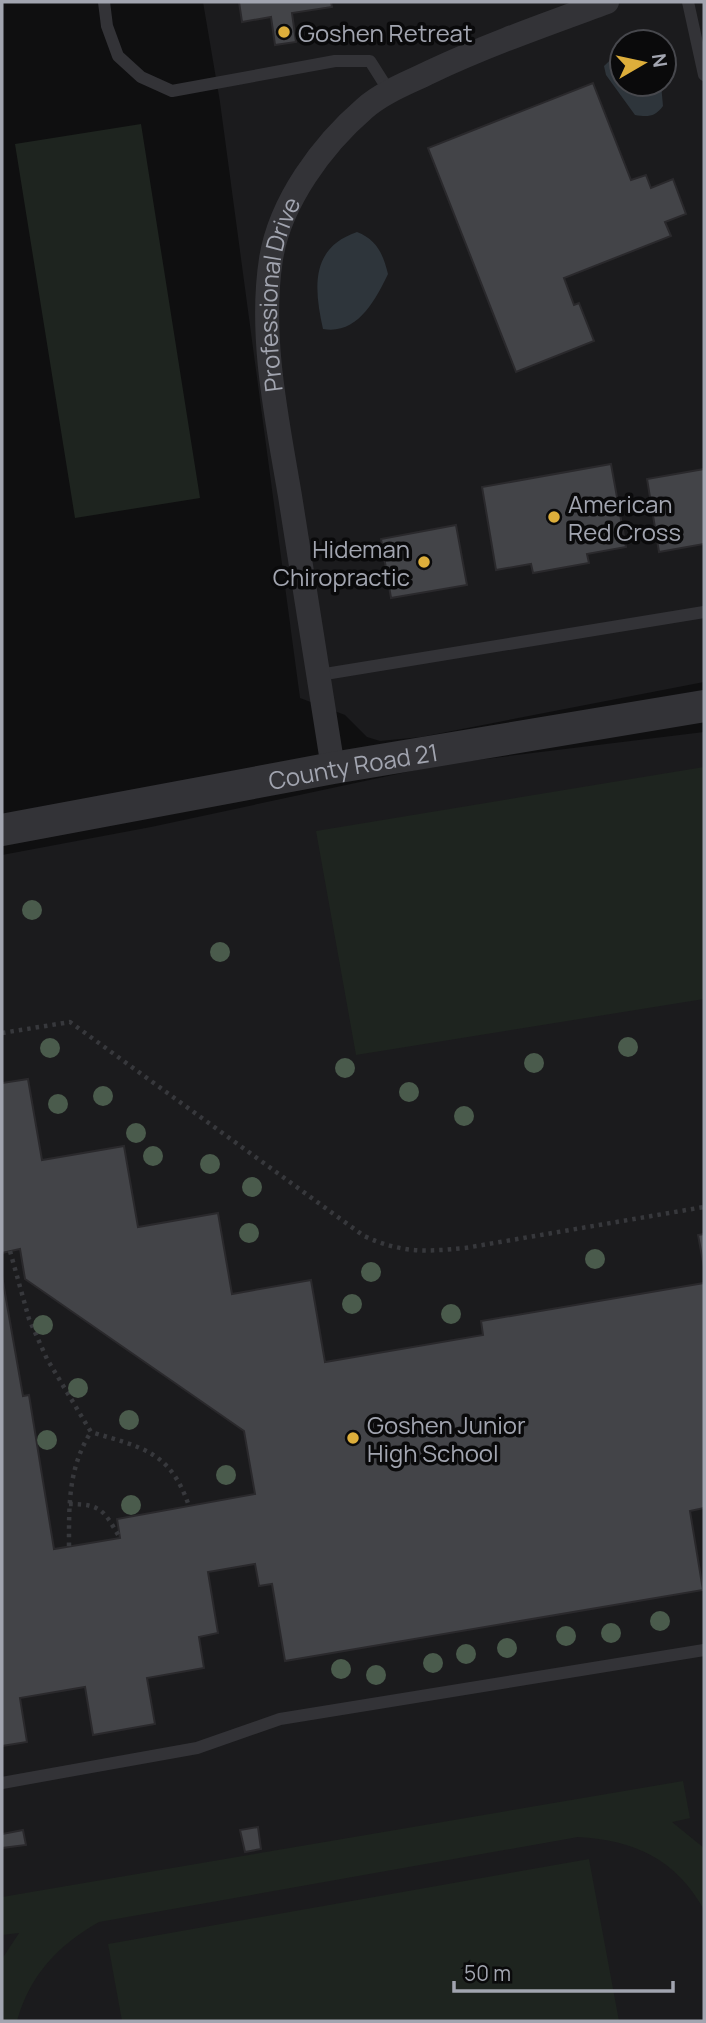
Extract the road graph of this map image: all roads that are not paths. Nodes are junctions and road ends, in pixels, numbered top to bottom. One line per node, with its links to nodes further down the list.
1 (104, 2): 5 (lane)
2 (607, 2): 5 (street, Professional Drive)
3 (688, 2): 4 (lane)
4 (704, 75)
5 (389, 91): 7 (street, Professional Drive)
6 (704, 612): 7 (lane)
7 (319, 675): 9 (street, Professional Drive)
8 (704, 706): 9 (street, County Road 21)
9 (333, 768): 10 (street, County Road 21)
10 (2, 830)
11 (704, 1650): 12 (lane)
12 (2, 1783)

